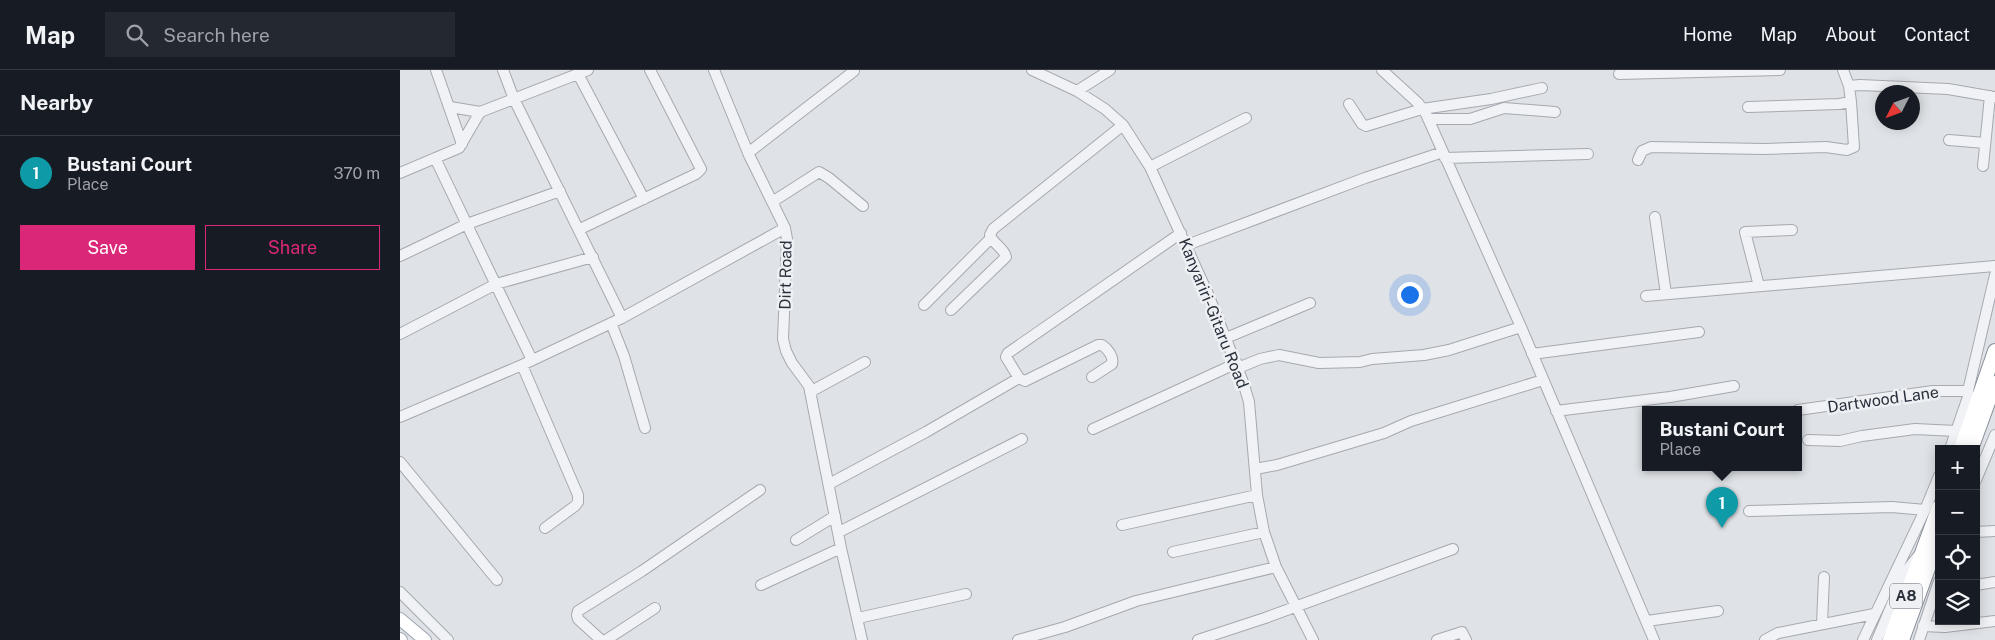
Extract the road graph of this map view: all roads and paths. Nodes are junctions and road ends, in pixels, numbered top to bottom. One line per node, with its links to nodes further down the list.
1 (436, 70): 20 (street)
2 (503, 70): 17 (street)
3 (650, 70): 40 (street)
4 (714, 70): 31 (street, Dirt Road)
5 (1032, 70): 15 (street, Kanyariri-Gitaru Road)
6 (1110, 70): 15 (street)
7 (1382, 70): 22 (street)
8 (1780, 70): 12 (street)
9 (1843, 70): 13 (street)
10 (854, 71): 31 (street)
11 (583, 72): 17 (street); 40 (street)
12 (1619, 74)
13 (1849, 86): 16 (street); 18 (street)
14 (1542, 88): 22 (street)
15 (1077, 92): 27 (street, Kanyariri-Gitaru Road)
16 (1993, 96): 29 (street)
17 (514, 99): 23 (street); 39 (street)
18 (1851, 102): 21 (street); 35 (street)
19 (1349, 104): 22 (street)
20 (450, 106): 23 (street); 30 (street)
21 (1748, 107)
22 (1422, 109): 26 (street)
23 (480, 112): 30 (street)
24 (1555, 112): 26 (street)
25 (1246, 118): 37 (street)
26 (1428, 119): 33 (street)
27 (1123, 125): 37 (street, Kanyariri-Gitaru Road); 49 (street)
28 (1949, 140): 29 (street)
29 (1985, 143): 36 (street)
30 (462, 144): 34 (street)
31 (748, 153): 41 (street, Dirt Road)
32 (1588, 154): 33 (street)
33 (1444, 155): 50 (street); 64 (street)
34 (435, 158): 38 (street); 44 (street)
35 (1638, 160)
36 (1982, 166)
37 (1150, 167): 48 (street, Kanyariri-Gitaru Road)
38 (400, 173)
39 (560, 190): 44 (street); 46 (street)
40 (644, 199): 46 (street)
41 (772, 202): 42 (street); 45 (street, Dirt Road)
42 (863, 206)
43 (1655, 217): 57 (street)
44 (467, 224): 51 (street); 55 (street)
45 (785, 228): 62 (street); 79 (street, Dirt Road)
46 (580, 229): 52 (street)
47 (1792, 230): 56 (street)
48 (1182, 233): 50 (street, Kanyariri-Gitaru Road); 74 (street)
49 (991, 238): 60 (street); 61 (street)
50 (1187, 245): 67 (street, Kanyariri-Gitaru Road)
51 (400, 256)
52 (593, 257): 55 (street); 62 (street)
53 (1995, 266): 56 (street)
54 (1995, 275): 78 (street)
55 (496, 284): 66 (street); 70 (street)
56 (1759, 286): 57 (street)
57 (1666, 294): 58 (street)
58 (1646, 296)
59 (1310, 303): 67 (street)
60 (924, 305)
61 (951, 310)
62 (622, 318): 63 (street)
63 (611, 323): 70 (street); 83 (street)
64 (1521, 327): 69 (street); 72 (street)
65 (1698, 332): 69 (street)
66 (400, 334)
67 (1226, 338): 72 (street, Kanyariri-Gitaru Road)
68 (1995, 351): 90 (highway)
69 (1532, 354): 75 (street)
70 (527, 362): 82 (street); 103 (street)
71 (865, 362): 79 (street)
72 (1237, 366): 84 (street); 93 (street, Kanyariri-Gitaru Road)
73 (1092, 377): 74 (street)
74 (1019, 378): 95 (street)
75 (1543, 380): 81 (street); 93 (street)
76 (1995, 384): 91 (highway)
77 (1734, 386): 81 (street)
78 (1968, 391): 80 (street, Dartwood Lane); 85 (street)
79 (811, 395): 95 (street, Dirt Road)
80 (1802, 409)
81 (1556, 411): 131 (street)
82 (400, 417)
83 (646, 428)
84 (1093, 429)
85 (1956, 431): 88 (street); 89 (street)
86 (1995, 435): 94 (street)
87 (1022, 439): 105 (street)
88 (1808, 440)
89 (1951, 445)
90 (1961, 445)
91 (1972, 445)
92 (400, 462): 118 (street)
93 (1255, 470): 98 (street, Kanyariri-Gitaru Road)
94 (1980, 471)
95 (829, 484): 101 (street, Dirt Road)
96 (760, 490): 138 (street)
97 (1936, 490): 99 (street)
98 (1257, 495): 102 (street); 106 (street, Kanyariri-Gitaru Road)
99 (1932, 508): 100 (street); 110 (street); 114 (highway, A8)
100 (1749, 511)
101 (835, 516): 105 (street, Dirt Road); 108 (street)
102 (1122, 525)
103 (545, 528)
104 (1995, 531): 107 (street)
105 (838, 532): 109 (street, Dirt Road)
106 (1264, 532): 113 (street); 115 (street, Kanyariri-Gitaru Road)
107 (1980, 532)
108 (796, 540)
109 (841, 548): 121 (street); 129 (street, Dirt Road)
110 (1906, 548): 116 (street); 128 (street)
111 (1453, 549): 125 (street)
112 (1935, 549): 151 (highway, A8)
113 (1173, 552)
114 (1921, 553): 116 (street); 150 (highway, A8)
115 (1276, 567): 125 (street, Kanyariri-Gitaru Road); 141 (street)
116 (1906, 571): 149 (street)
117 (1824, 577): 133 (street)
118 (496, 580)
119 (1995, 582): 120 (street)
120 (1980, 584)
121 (761, 585)
122 (400, 592): 137 (street)
123 (1935, 592): 134 (street)
124 (966, 594): 129 (street)
125 (1295, 607): 142 (street); 143 (street, Kanyariri-Gitaru Road)
126 (656, 608): 139 (street)
127 (1718, 611): 131 (street)
128 (1874, 614): 133 (street); 148 (street)
129 (858, 618): 140 (street, Dirt Road)
130 (400, 619): 135 (main road); 136 (main road)
131 (1646, 621): 146 (street)
132 (1995, 621): 134 (street)
133 (1822, 624): 147 (street)
134 (1923, 626): 152 (street)
135 (421, 640)
136 (425, 640)
137 (448, 640)
138 (601, 640)
139 (606, 640)
140 (862, 640)
141 (1018, 640)
142 (1198, 640)
143 (1313, 640)
144 (1437, 640): 145 (street)
145 (1466, 640)
146 (1654, 640)
147 (1765, 640)
148 (1862, 640)
149 (1877, 640)
150 (1890, 640)
151 (1902, 640)
152 (1919, 640)

